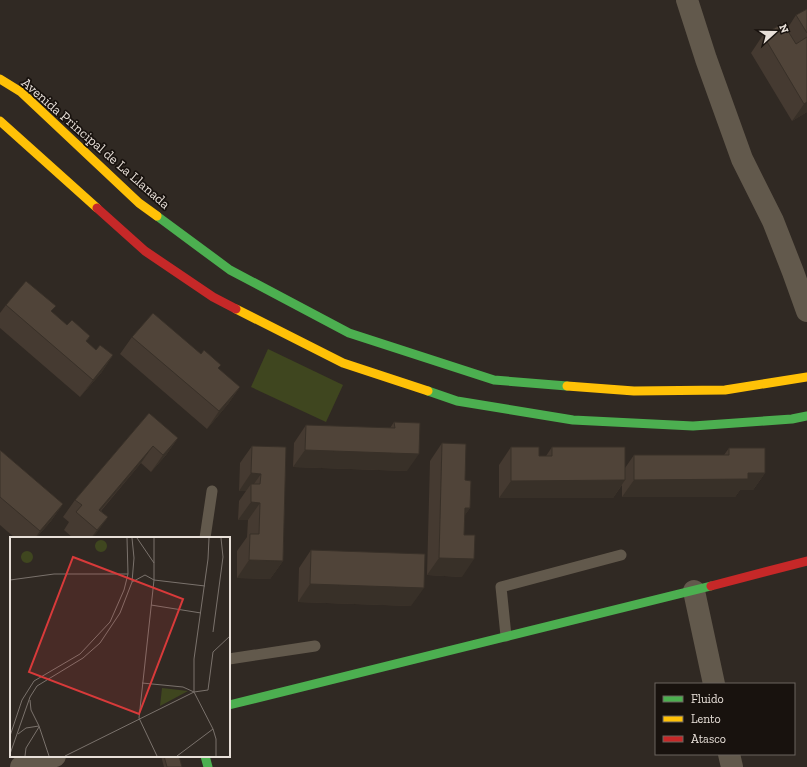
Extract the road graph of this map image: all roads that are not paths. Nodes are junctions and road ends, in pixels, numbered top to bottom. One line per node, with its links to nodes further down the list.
1 (687, 0): 4 (street)
2 (0, 79): 5 (main road, Avenida Principal de La Llanada)
3 (0, 121): 6 (main road)
4 (807, 311)
5 (807, 377)
6 (802, 421)
7 (212, 491): 8 (lane)
8 (204, 537)
9 (621, 555): 12 (lane)
10 (807, 561): 11 (main road)
11 (694, 591): 12 (main road); 15 (street)
12 (506, 636): 16 (main road)
13 (315, 646): 14 (lane)
14 (230, 660)
15 (714, 683)
16 (230, 706)
17 (729, 755): 22 (street)
18 (52, 757): 20 (street)
19 (204, 757): 21 (main road)
20 (21, 767)
21 (208, 767)
22 (732, 767)

